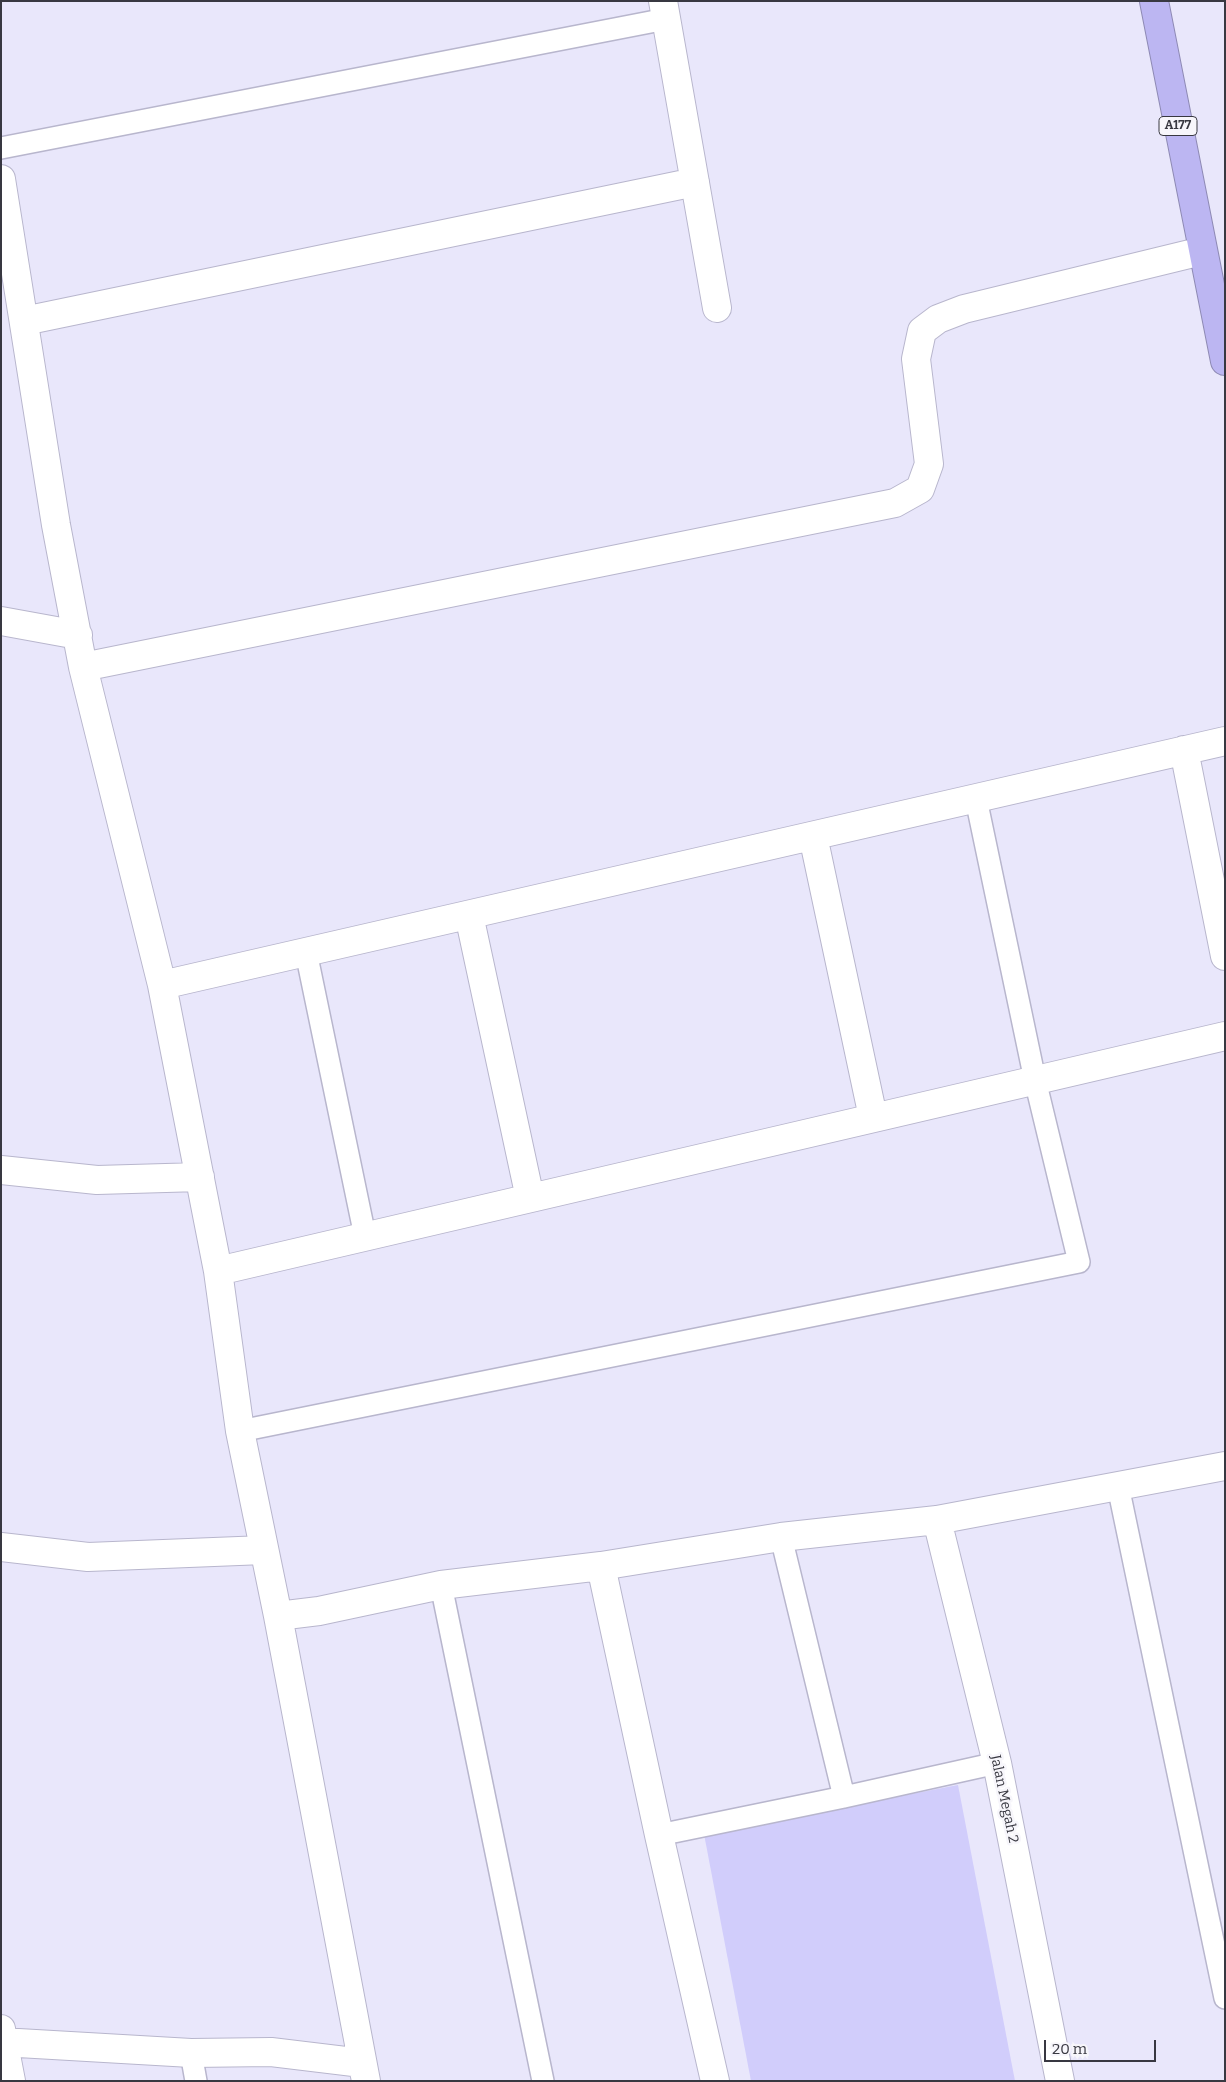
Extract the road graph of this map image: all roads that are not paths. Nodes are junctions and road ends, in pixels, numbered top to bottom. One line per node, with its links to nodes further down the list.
1 (1154, 1): 6 (highway, A177)
2 (664, 10): 3 (lane); 5 (street)
3 (1, 148)
4 (1, 179): 8 (street)
5 (694, 182): 7 (street); 8 (street)
6 (1202, 251): 9 (highway, A177); 12 (street)
7 (717, 308)
8 (24, 321): 11 (street)
9 (1225, 361)
10 (1, 621): 11 (street)
11 (78, 635): 12 (street)
12 (83, 667): 20 (street)
13 (1225, 741): 14 (street)
14 (1184, 750): 15 (street); 19 (street)
15 (976, 798): 16 (street); 22 (lane)
16 (813, 836): 17 (street); 23 (street)
17 (469, 914): 18 (street); 26 (street)
18 (306, 952): 20 (street); 27 (lane)
19 (1225, 956)
20 (162, 985): 25 (street)
21 (1225, 1036): 22 (street)
22 (1035, 1080): 23 (street); 29 (lane)
23 (873, 1117): 26 (street)
24 (1, 1170): 25 (street)
25 (200, 1177): 28 (street)
26 (530, 1198): 27 (street)
27 (365, 1236): 28 (street)
28 (218, 1271): 29 (street)
29 (240, 1431): 35 (street)
30 (1225, 1466): 31 (street)
31 (1118, 1486): 32 (street); 42 (lane)
32 (938, 1520): 33 (street); 39 (street, Jalan Megah 2)
33 (781, 1537): 36 (street); 40 (lane)
34 (1, 1547): 35 (street)
35 (264, 1550): 38 (street)
36 (601, 1566): 37 (street); 41 (street)
37 (441, 1585): 38 (street); 48 (lane)
38 (278, 1616): 45 (street)
39 (997, 1763): 40 (lane); 50 (street, Jalan Megah 2)
40 (844, 1798): 41 (lane)
41 (659, 1835): 49 (street)
42 (1225, 1998)
43 (2, 2038): 44 (street); 46 (street)
44 (191, 2053): 45 (street); 47 (lane)
45 (364, 2072)
46 (11, 2081)
47 (196, 2081)
48 (543, 2081)
49 (715, 2081)
50 (1060, 2081)

